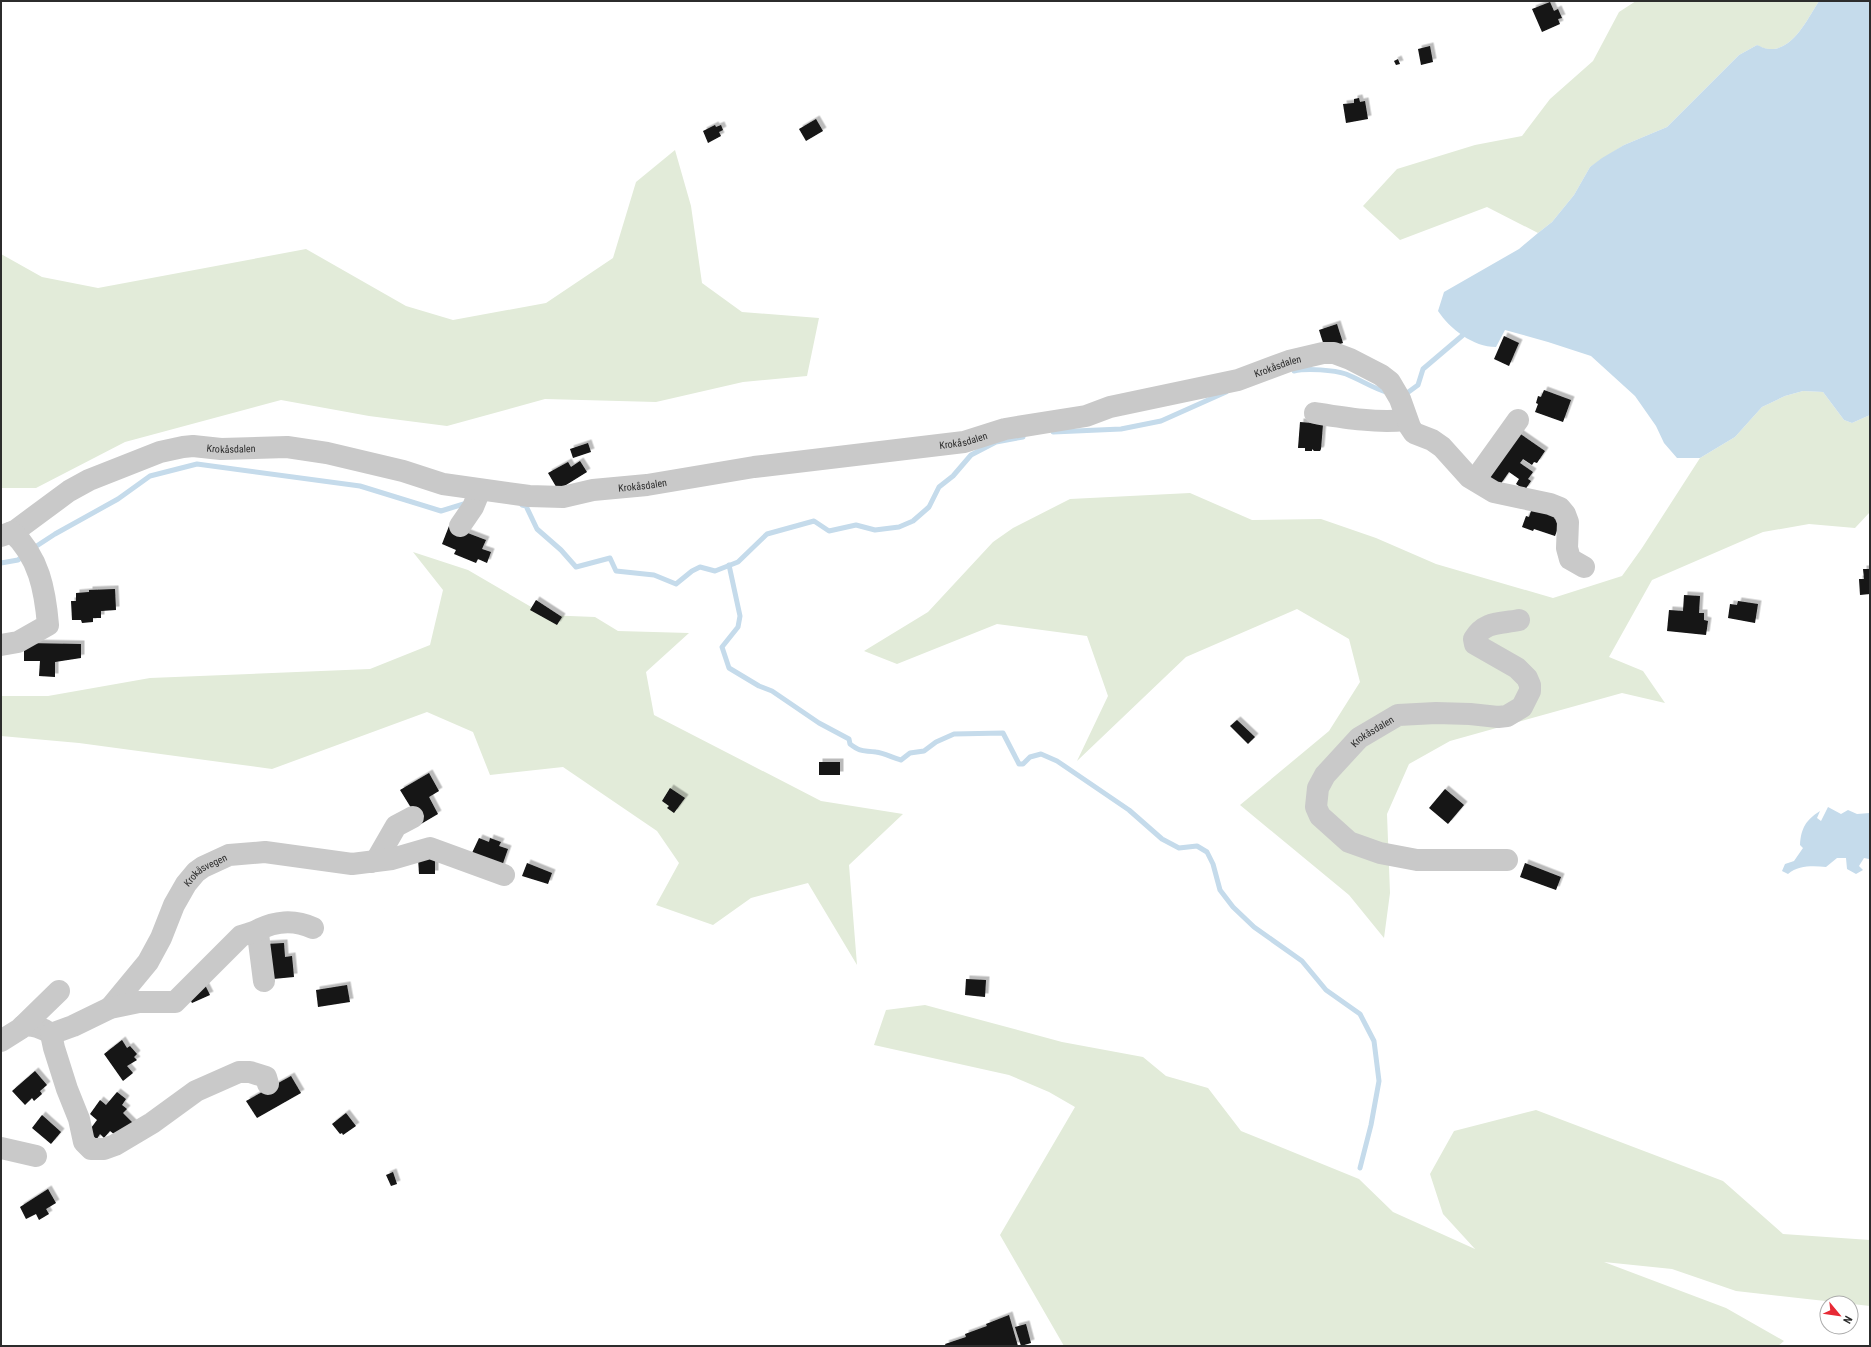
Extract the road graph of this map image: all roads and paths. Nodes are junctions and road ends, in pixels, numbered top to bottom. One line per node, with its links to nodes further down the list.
1 (1315, 413): 2 (street)
2 (1406, 420): 4 (street, Krokåsdalen); 5 (street, Krokåsdalen)
3 (1518, 420): 4 (street)
4 (1475, 480): 8 (street, Krokåsdalen)
5 (480, 490): 6 (street); 7 (street, Krokåsdalen)
6 (460, 526)
7 (7, 534): 10 (street)
8 (1584, 567)
9 (1519, 620): 12 (street, Krokåsdalen)
10 (1, 645)
11 (413, 817): 13 (street)
12 (1507, 860)
13 (371, 862): 14 (street, Krokåsvegen); 19 (street, Krokåsvegen)
14 (504, 875)
15 (313, 928): 16 (street, Krokåsvegen)
16 (255, 932): 17 (street); 19 (street, Krokåsvegen)
17 (264, 981)
18 (59, 991): 20 (street)
19 (110, 1008): 21 (street, Krokåsvegen)
20 (23, 1026): 21 (street); 22 (street)
21 (51, 1034): 23 (street)
22 (1, 1041)
23 (268, 1084)
24 (1, 1148): 25 (street)
25 (36, 1156)

